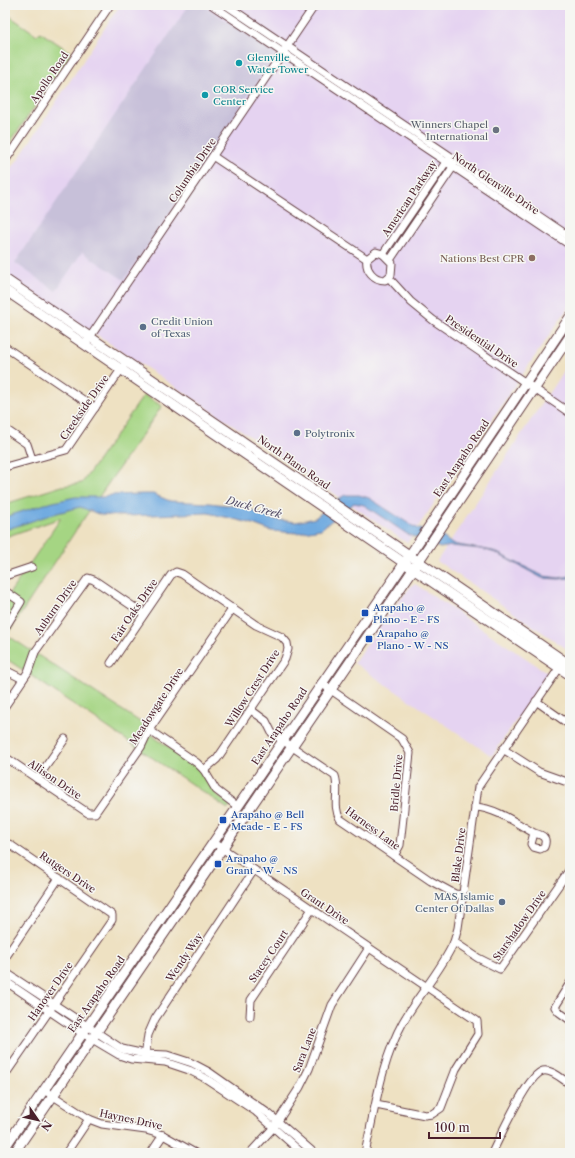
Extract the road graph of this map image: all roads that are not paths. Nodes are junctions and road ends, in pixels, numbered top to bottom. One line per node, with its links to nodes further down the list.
1 (110, 5): 9 (street, Apollo Road)
2 (212, 5): 6 (street, North Glenville Drive)
3 (226, 5): 5 (street, North Glenville Drive)
4 (315, 5): 5 (street, Columbia Drive)
5 (288, 46): 6 (street, Columbia Drive); 8 (street, North Glenville Drive)
6 (284, 53): 7 (street, Columbia Drive); 10 (street, North Glenville Drive)
7 (214, 157): 19 (street); 25 (street, Columbia Drive)
8 (454, 158): 10 (street, American Parkway); 11 (street, American Parkway); 13 (street, North Glenville Drive)
9 (5, 161)
10 (446, 162): 11 (street, North Glenville Drive); 12 (street, American Parkway)
11 (454, 167): 12 (street, American Parkway); 13 (street, North Glenville Drive)
12 (422, 204): 14 (street, American Parkway); 15 (street, American Parkway)
13 (525, 211): 16 (street, North Glenville Drive); 17 (street, North Glenville Drive)
14 (402, 226): 15 (street); 18 (street, American Parkway)
15 (409, 231): 20 (street, American Parkway)
16 (570, 237)
17 (570, 245)
18 (383, 254): 19 (street); 20 (street)
19 (367, 259): 21 (street, Presidential Drive)
20 (390, 260): 21 (street)
21 (388, 278): 31 (street, Presidential Drive)
22 (5, 279): 25 (main road, North Plano Road)
23 (5, 290): 27 (main road, North Plano Road)
24 (570, 317): 31 (main road, East Arapaho Road)
25 (91, 336): 27 (street, Columbia Drive); 29 (main road, North Plano Road)
26 (570, 336): 32 (main road)
27 (85, 345): 30 (main road, North Plano Road)
28 (5, 347): 35 (street)
29 (127, 362): 30 (street, Creekside Drive); 33 (main road, North Plano Road)
30 (121, 370): 34 (main road, North Plano Road); 35 (street, Creekside Drive)
31 (525, 383): 32 (street, Presidential Drive); 42 (main road, East Arapaho Road)
32 (534, 389): 36 (street, Presidential Drive); 43 (main road)
33 (174, 394): 34 (main road); 40 (main road, North Plano Road)
34 (168, 402): 40 (main road, North Plano Road)
35 (95, 408): 38 (street, Creekside Drive)
36 (570, 413)
37 (5, 429): 38 (street)
38 (32, 459): 39 (street, Creekside Drive)
39 (5, 467)
40 (327, 504): 41 (main road, North Plano Road)
41 (343, 515): 42 (main road, North Plano Road); 44 (main road, North Plano Road)
42 (412, 551): 43 (main road, North Plano Road); 44 (main road, East Arapaho Road)
43 (421, 557): 46 (main road); 54 (main road, North Plano Road)
44 (404, 563): 46 (main road, North Plano Road); 58 (main road, East Arapaho Road)
45 (32, 566): 48 (street)
46 (413, 569): 54 (main road, North Plano Road); 59 (main road)
47 (176, 572): 50 (street, Willow Crest Drive); 51 (street, Fair Oaks Drive)
48 (5, 576)
49 (5, 591): 52 (street)
50 (233, 608): 62 (street, Willow Crest Drive); 64 (street, Meadowgate Drive)
51 (144, 614): 53 (street, Fair Oaks Drive); 57 (street, Auburn Drive)
52 (5, 628)
53 (111, 662)
54 (565, 664): 56 (main road, North Plano Road); 60 (street, Blake Drive)
55 (5, 670): 57 (street)
56 (570, 675)
57 (23, 679): 61 (street, Auburn Drive)
58 (321, 684): 59 (street, Bridle Drive); 66 (main road, East Arapaho Road)
59 (330, 690): 67 (main road); 82 (street, Bridle Drive)
60 (536, 701): 63 (street); 68 (street, Blake Drive)
61 (5, 706)
62 (251, 710): 66 (street, Harness Lane); 70 (street, Willow Crest Drive)
63 (570, 725)
64 (149, 730): 70 (street); 77 (street, Meadowgate Drive)
65 (65, 739): 71 (street)
66 (283, 740): 67 (street, Harness Lane); 74 (main road, East Arapaho Road)
67 (292, 746): 72 (main road); 82 (street, Harness Lane)
68 (503, 749): 73 (street); 76 (street, Blake Drive)
69 (5, 757): 71 (street, Allison Drive)
70 (204, 770): 75 (street)
71 (37, 779): 77 (street, Allison Drive)
72 (267, 782): 74 (main road); 81 (main road)
73 (570, 783)
74 (252, 784): 75 (main road, East Arapaho Road)
75 (237, 806): 79 (main road, East Arapaho Road)
76 (474, 807): 78 (street); 86 (street, Blake Drive)
77 (95, 813)
78 (534, 833)
79 (213, 842): 81 (street, Grant Drive); 99 (main road, East Arapaho Road)
80 (7, 844): 85 (street, Rutgers Drive)
81 (222, 849): 84 (street, Grant Drive); 100 (main road)
82 (394, 856): 86 (street, Harness Lane)
83 (570, 869): 89 (street, Starshadow Drive)
84 (254, 870): 87 (street, Grant Drive); 101 (street, Wendy Way)
85 (59, 878): 88 (street, Rutgers Drive); 91 (street)
86 (463, 895): 89 (street, Blake Drive)
87 (312, 909): 90 (street, Grant Drive); 97 (street, Stacey Court)
88 (112, 920): 96 (street, Hanover Drive)
89 (454, 942): 95 (street, Blake Drive)
90 (369, 948): 95 (street, Grant Drive); 108 (street, Sara Lane)
91 (5, 958)
92 (5, 972): 96 (street)
93 (5, 981): 96 (street)
94 (570, 983): 98 (street)
95 (426, 987): 106 (street, Blake Drive); 106 (street, Grant Drive)
96 (51, 1008): 99 (street); 102 (street, Hanover Drive)
97 (250, 1016)
98 (570, 1020)
99 (84, 1030): 100 (street); 104 (main road, East Arapaho Road)
100 (94, 1036): 101 (street); 105 (main road)
101 (145, 1057): 108 (street)
102 (5, 1075)
103 (570, 1084): 119 (street)
104 (44, 1090): 105 (street, Haynes Drive); 110 (main road, East Arapaho Road)
105 (53, 1096): 107 (street, Haynes Drive); 111 (main road)
106 (376, 1105): 118 (street, Blake Drive)
107 (89, 1119): 109 (street, Haynes Drive); 112 (street)
108 (276, 1124): 115 (street, Sara Lane); 116 (street); 117 (street)
109 (163, 1135): 113 (street); 114 (street, Haynes Drive)
110 (5, 1147)
111 (14, 1153)
112 (66, 1153)
113 (151, 1153)
114 (195, 1153)
115 (250, 1153)
116 (302, 1153)
117 (314, 1153)
118 (365, 1153)
119 (492, 1153)

